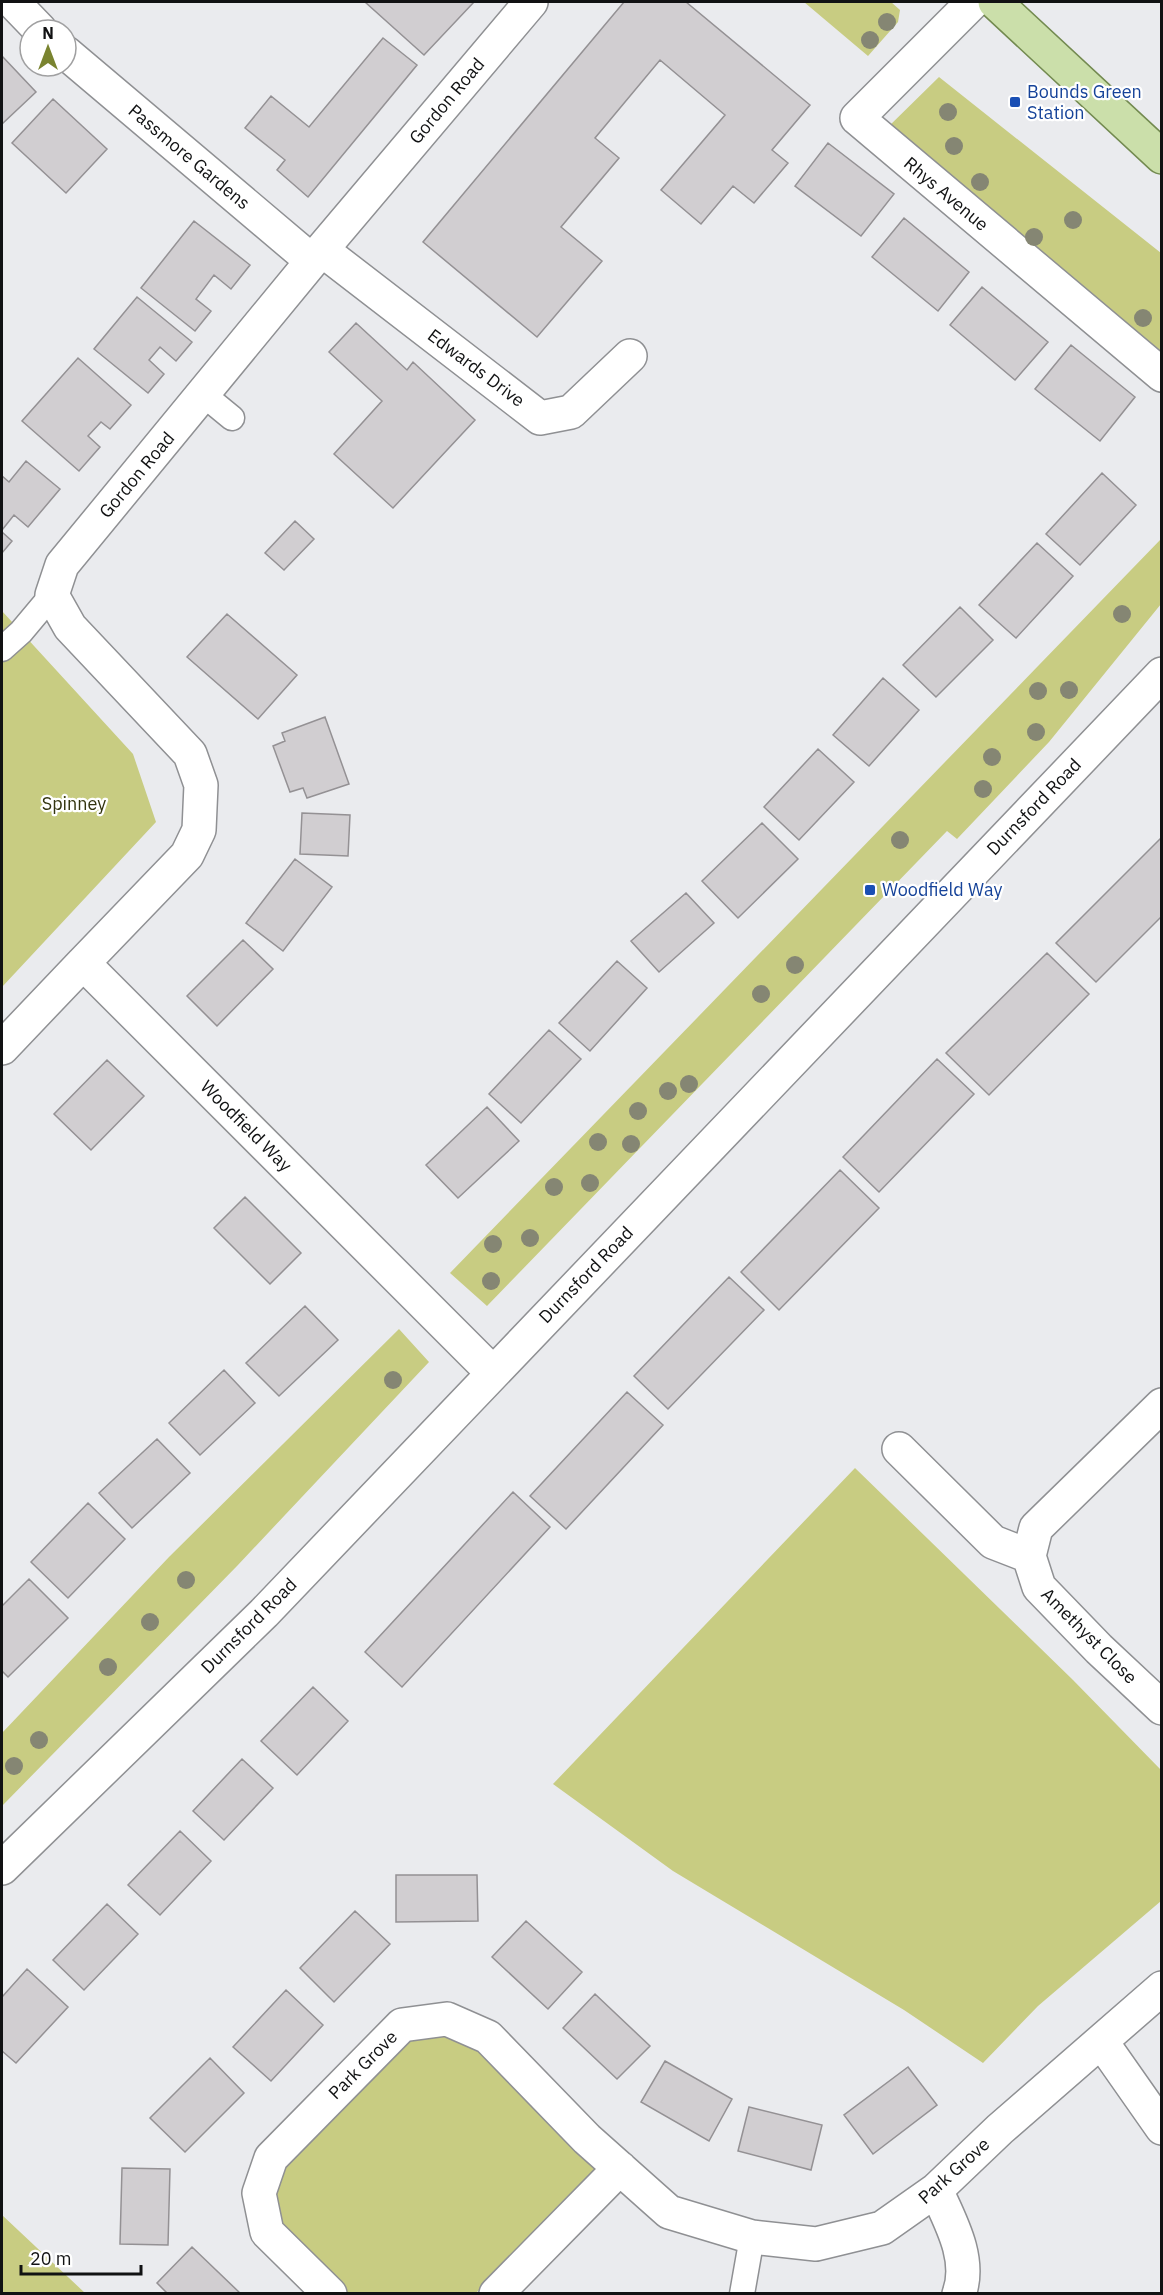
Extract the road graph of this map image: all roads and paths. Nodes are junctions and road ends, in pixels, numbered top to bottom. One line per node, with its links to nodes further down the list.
1 (13, 2): 5 (street)
2 (531, 2): 8 (street, Gordon Road)
3 (974, 2): 10 (street, Rhys Avenue)
4 (995, 2): 7 (main road)
5 (28, 18)
6 (78, 63): 8 (street, Passmore Gardens)
7 (1160, 152)
8 (317, 256): 9 (street, Edwards Drive); 11 (street, Gordon Road)
9 (630, 356)
10 (1161, 375)
11 (204, 395): 12 (lane); 13 (street, Gordon Road)
12 (232, 418)
13 (52, 595): 14 (lane); 16 (street)
14 (2, 649)
15 (1161, 674): 18 (street, Durnsford Road)
16 (83, 963): 17 (street); 18 (street, Woodfield Way)
17 (2, 1048)
18 (492, 1372): 23 (street, Durnsford Road)
19 (1161, 1405): 21 (street)
20 (899, 1449): 21 (street)
21 (1029, 1556): 22 (street, Amethyst Close)
22 (1161, 1708)
23 (2, 1868)
24 (1161, 1988): 25 (street, Park Grove)
25 (1101, 2041): 26 (street); 28 (street, Park Grove)
26 (1161, 2128)
27 (620, 2168): 29 (street, Park Grove); 30 (street, Park Grove); 31 (street)
28 (936, 2190): 29 (street, Park Grove); 33 (street)
29 (752, 2237): 32 (lane)
30 (330, 2294)
31 (496, 2294)
32 (742, 2294)
33 (959, 2294)

